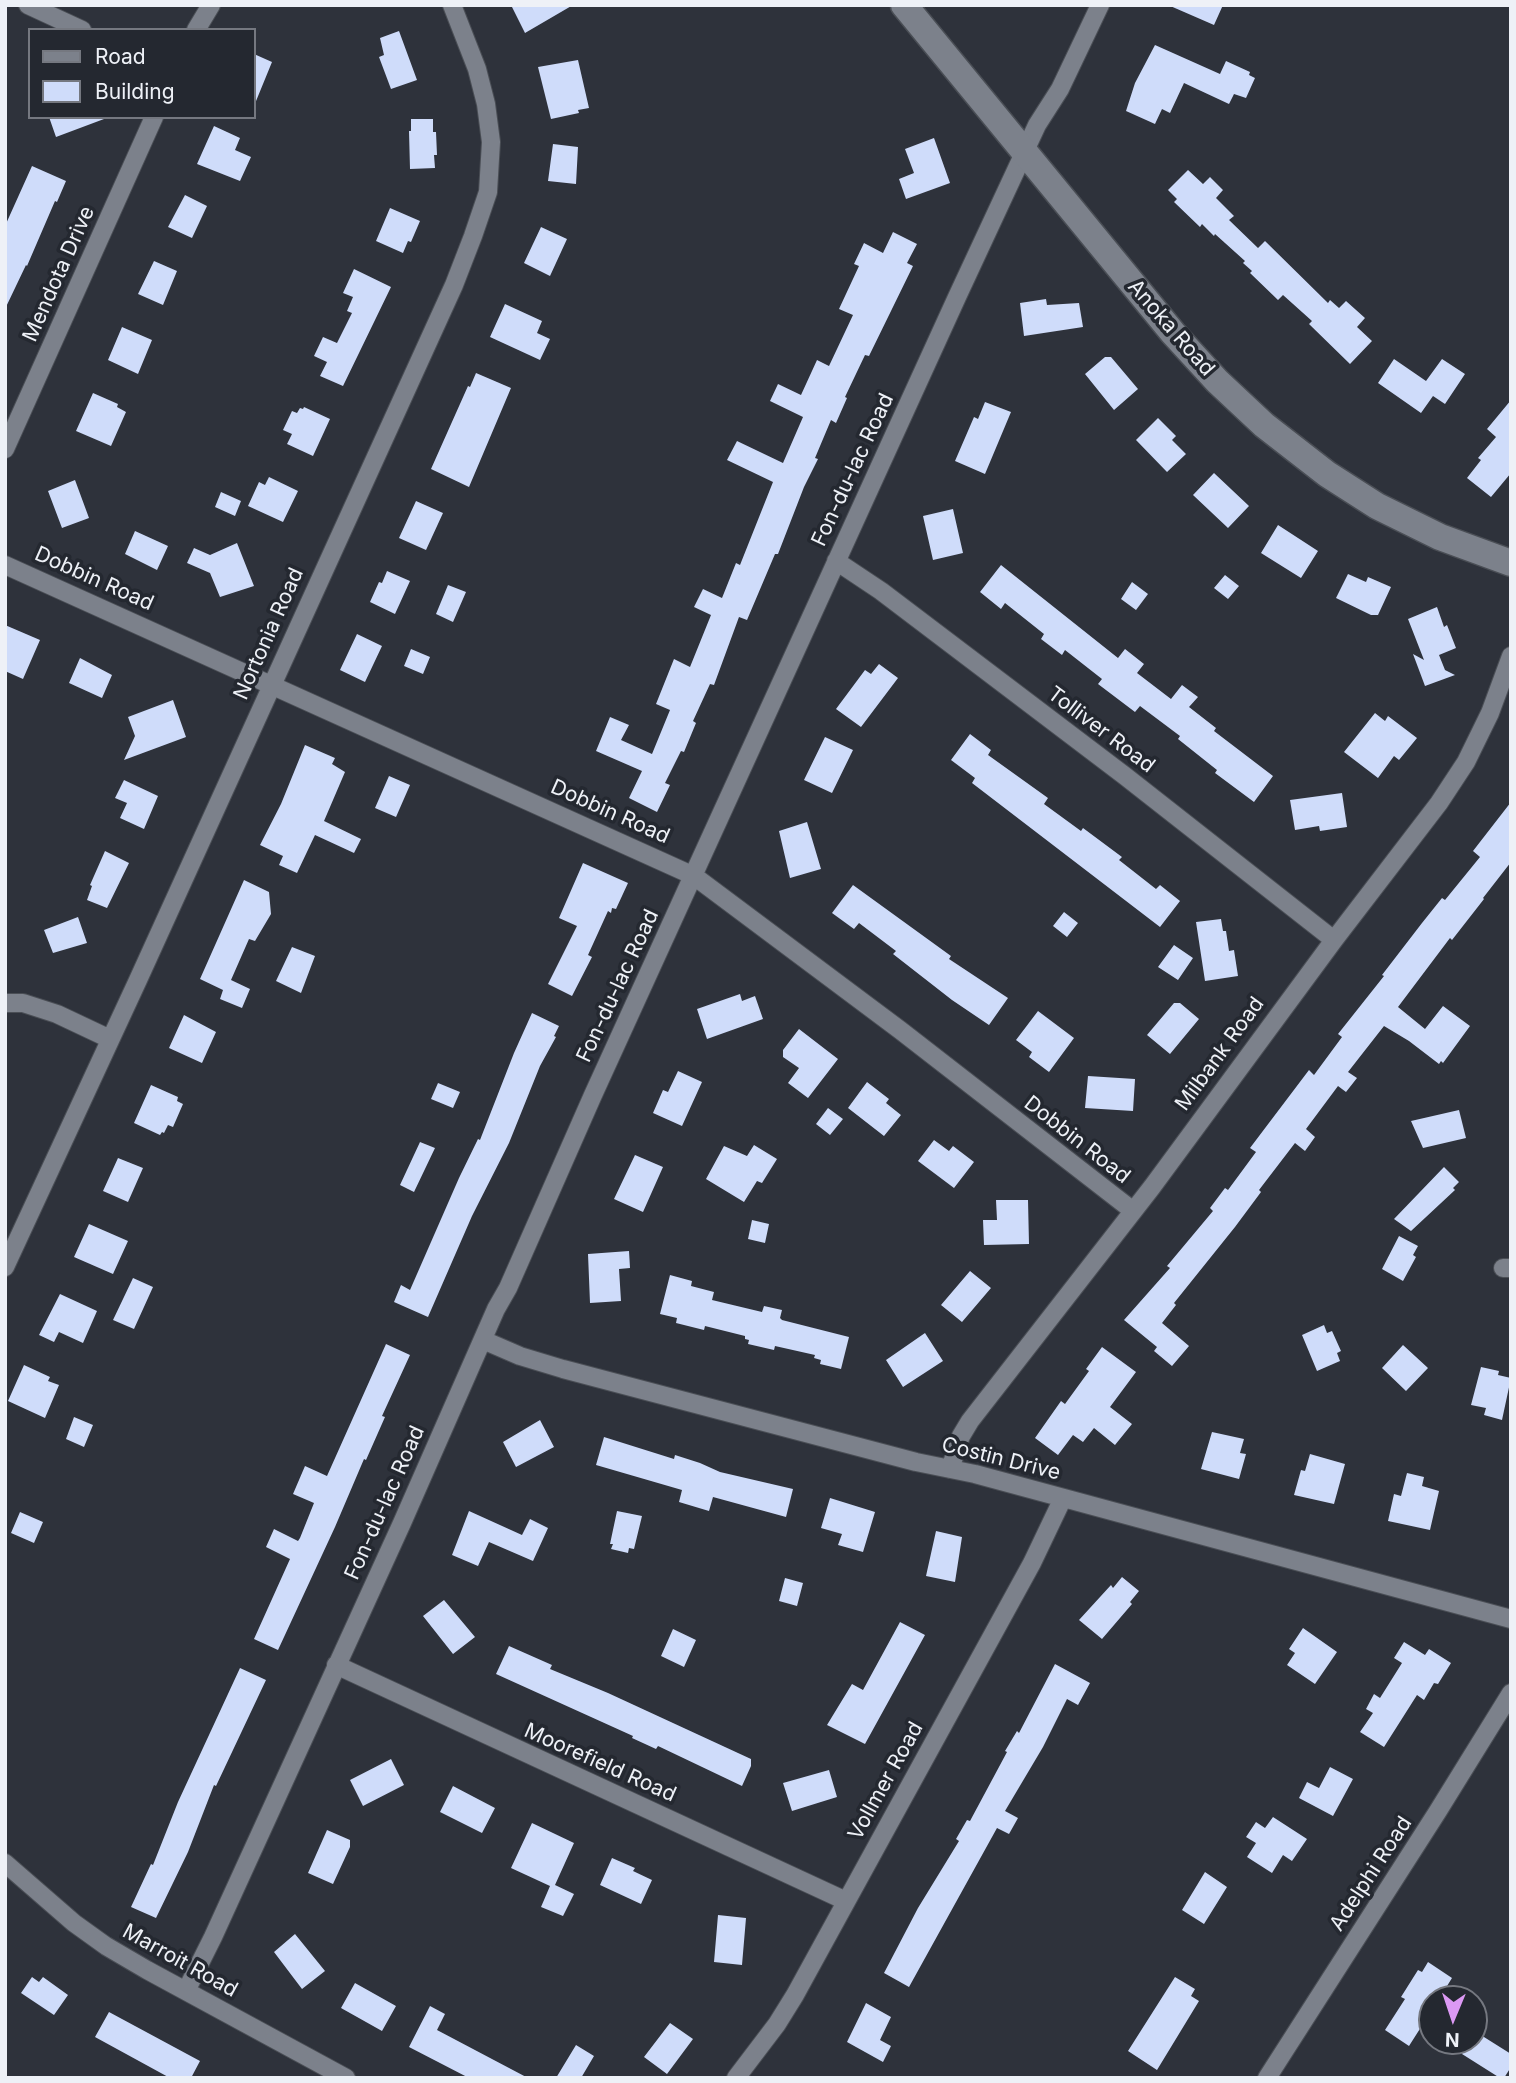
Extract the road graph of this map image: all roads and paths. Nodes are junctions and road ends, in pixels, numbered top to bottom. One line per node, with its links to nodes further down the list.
1 (28, 5): 6 (street)
2 (211, 5): 7 (street)
3 (452, 5): 15 (street, Nortonia Road)
4 (904, 5): 9 (street, Anoka Road)
5 (1100, 5): 9 (street, Fon-du-lac Road)
6 (78, 28)
7 (197, 28)
8 (154, 119): 10 (street, Mendota Drive)
9 (1026, 152): 11 (street, Fon-du-lac Road); 12 (street, Anoka Road)
10 (5, 449)
11 (836, 561): 16 (street, Fon-du-lac Road); 17 (street, Tolliver Road)
12 (1511, 563)
13 (5, 565): 15 (street, Dobbin Road)
14 (1511, 656): 17 (street, Milbank Road)
15 (271, 686): 16 (street, Dobbin Road); 19 (street, Nortonia Road)
16 (694, 876): 20 (street, Dobbin Road); 22 (street, Fon-du-lac Road)
17 (1334, 940): 20 (street, Milbank Road)
18 (5, 1003): 19 (street)
19 (110, 1039): 21 (street, Nortonia Road)
20 (1132, 1210): 23 (street, Milbank Road)
21 (5, 1267)
22 (483, 1339): 23 (street, Costin Drive); 26 (street, Fon-du-lac Road)
23 (950, 1469): 24 (street, Costin Drive)
24 (1063, 1498): 25 (street, Costin Drive); 29 (street, Vollmer Road)
25 (1511, 1619)
26 (336, 1665): 29 (street, Moorefield Road); 30 (street, Fon-du-lac Road)
27 (1511, 1693): 33 (street, Adelphi Road)
28 (5, 1863): 30 (street, Marroit Road)
29 (846, 1901): 32 (street, Vollmer Road)
30 (186, 1991): 31 (street, Marroit Road)
31 (346, 2078)
32 (736, 2078)
33 (1267, 2078)

